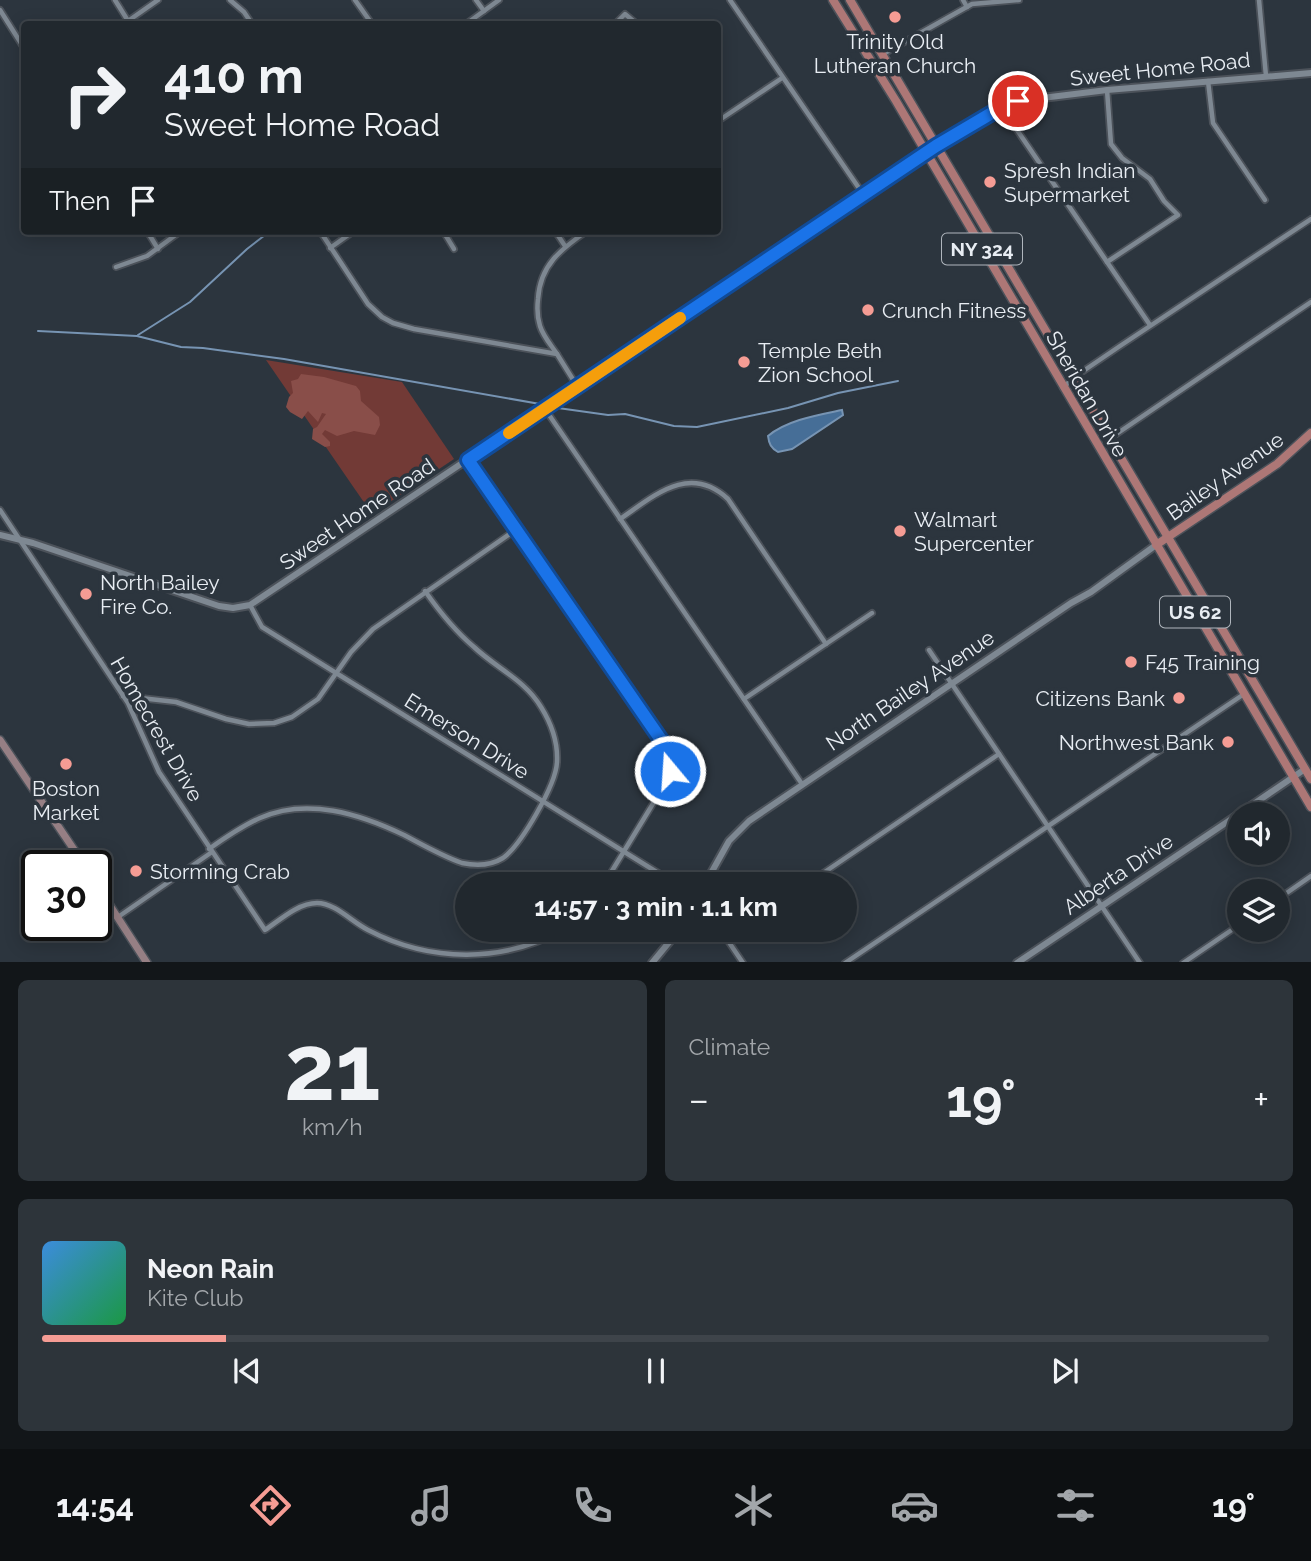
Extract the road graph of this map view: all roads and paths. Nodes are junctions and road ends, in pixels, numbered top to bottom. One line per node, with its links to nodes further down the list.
1 (115, 0): 16 (street)
2 (158, 0): 17 (street)
3 (230, 0): 18 (street)
4 (355, 0): 19 (street)
5 (476, 0): 15 (street)
6 (499, 0): 15 (street)
7 (730, 0): 27 (street)
8 (833, 0): 33 (main road, Sheridan Drive / NY 324)
9 (850, 0): 24 (main road, Sheridan Drive / NY 324)
10 (963, 0): 13 (street)
11 (1019, 0): 13 (street)
12 (1259, 0): 26 (street)
13 (967, 7): 24 (street)
14 (0, 10): 23 (street)
15 (484, 11): 20 (street)
16 (128, 21)
17 (132, 21)
18 (249, 21)
19 (370, 21)
20 (470, 21)
21 (618, 21): 22 (street)
22 (633, 21)
23 (21, 43)
24 (882, 54): 32 (main road, Sheridan Drive / NY 324)
25 (1311, 72): 26 (street, Sweet Home Road)
26 (1266, 76): 28 (street, Sweet Home Road)
27 (782, 78): 31 (street); 34 (street)
28 (1208, 81): 29 (street, Sweet Home Road); 35 (street)
29 (1107, 90): 30 (street, Sweet Home Road); 48 (street)
30 (1002, 107): 32 (street, Sweet Home Road); 48 (street)
31 (721, 119)
32 (936, 146): 33 (street, Sweet Home Road); 53 (main road, Sheridan Drive / NY 324)
33 (926, 153): 34 (street, Sweet Home Road); 55 (main road, Sheridan Drive / NY 324)
34 (864, 195): 54 (street, Sweet Home Road)
35 (1265, 200)
36 (1311, 219): 51 (street)
37 (149, 235): 46 (street)
38 (176, 235): 46 (street)
39 (322, 235): 45 (street)
40 (348, 235): 45 (street)
41 (445, 235): 47 (street)
42 (558, 235): 44 (street)
43 (581, 235): 44 (street)
44 (565, 246): 52 (street)
45 (330, 248): 52 (street)
46 (158, 249): 49 (street)
47 (454, 249)
48 (1107, 262): 51 (street)
49 (116, 267)
50 (1311, 302): 58 (street)
51 (1150, 325): 53 (street)
52 (557, 354): 54 (street)
53 (1073, 378): 55 (street); 58 (main road, Sheridan Drive / NY 324)
54 (577, 387): 56 (street, Sweet Home Road)
55 (1063, 388): 66 (main road, Sheridan Drive / NY 324)
56 (545, 409): 59 (street, Sweet Home Road); 61 (street)
57 (1311, 433): 64 (main road, Bailey Avenue)
58 (1109, 439): 64 (main road, Sheridan Drive / NY 324)
59 (468, 460): 62 (street); 68 (street, Sweet Home Road)
60 (0, 510): 65 (street, Homecrest Drive)
61 (620, 519): 70 (street); 76 (street)
62 (517, 529): 67 (street); 90 (street)
63 (0, 535): 65 (street)
64 (1167, 537): 66 (main road, Bailey Avenue); 79 (main road, Sheridan Drive / US 62)
65 (19, 538): 68 (street); 75 (street, Homecrest Drive)
66 (1156, 545): 73 (street, North Bailey Avenue); 74 (main road, Sheridan Drive / US 62)
67 (425, 591): 72 (street); 83 (street)
68 (250, 606): 72 (street, Emerson Drive)
69 (872, 613): 70 (street)
70 (826, 644): 76 (street)
71 (929, 650): 73 (street)
72 (336, 673): 75 (street); 83 (street, Emerson Drive)
73 (951, 684): 78 (street); 82 (street, North Bailey Avenue)
74 (1244, 694): 80 (main road, Sheridan Drive / US 62); 87 (street)
75 (123, 696): 89 (street, Homecrest Drive)
76 (744, 699): 82 (street)
77 (0, 740): 88 (main road)
78 (999, 754): 87 (street); 94 (street)
79 (1305, 769): 80 (street, Alberta Drive); 81 (main road, Sheridan Drive / US 62)
80 (1294, 777): 84 (street, Alberta Drive); 85 (main road, Sheridan Drive / US 62)
81 (1311, 779)
82 (802, 784): 93 (street, North Bailey Avenue)
83 (543, 802): 89 (street); 90 (street, Emerson Drive)
84 (1257, 802)
85 (1311, 807)
86 (1227, 822): 97 (street, Alberta Drive)
87 (1048, 827): 97 (street); 107 (street)
88 (74, 850)
89 (211, 850): 99 (street); 101 (street, Homecrest Drive)
90 (624, 852): 91 (street); 92 (street, Emerson Drive)
91 (612, 872)
92 (656, 872)
93 (711, 872)
94 (825, 872)
95 (1311, 876): 96 (street)
96 (1290, 891)
97 (1102, 906): 108 (street, Alberta Drive); 109 (street)
98 (112, 907): 99 (main road)
99 (118, 916): 104 (main road)
100 (1227, 933): 110 (street)
101 (540, 942)
102 (669, 942): 105 (street)
103 (729, 942): 106 (street)
104 (147, 962)
105 (652, 962)
106 (743, 962)
107 (845, 962)
108 (1017, 962)
109 (1140, 962)
110 (1183, 962)

